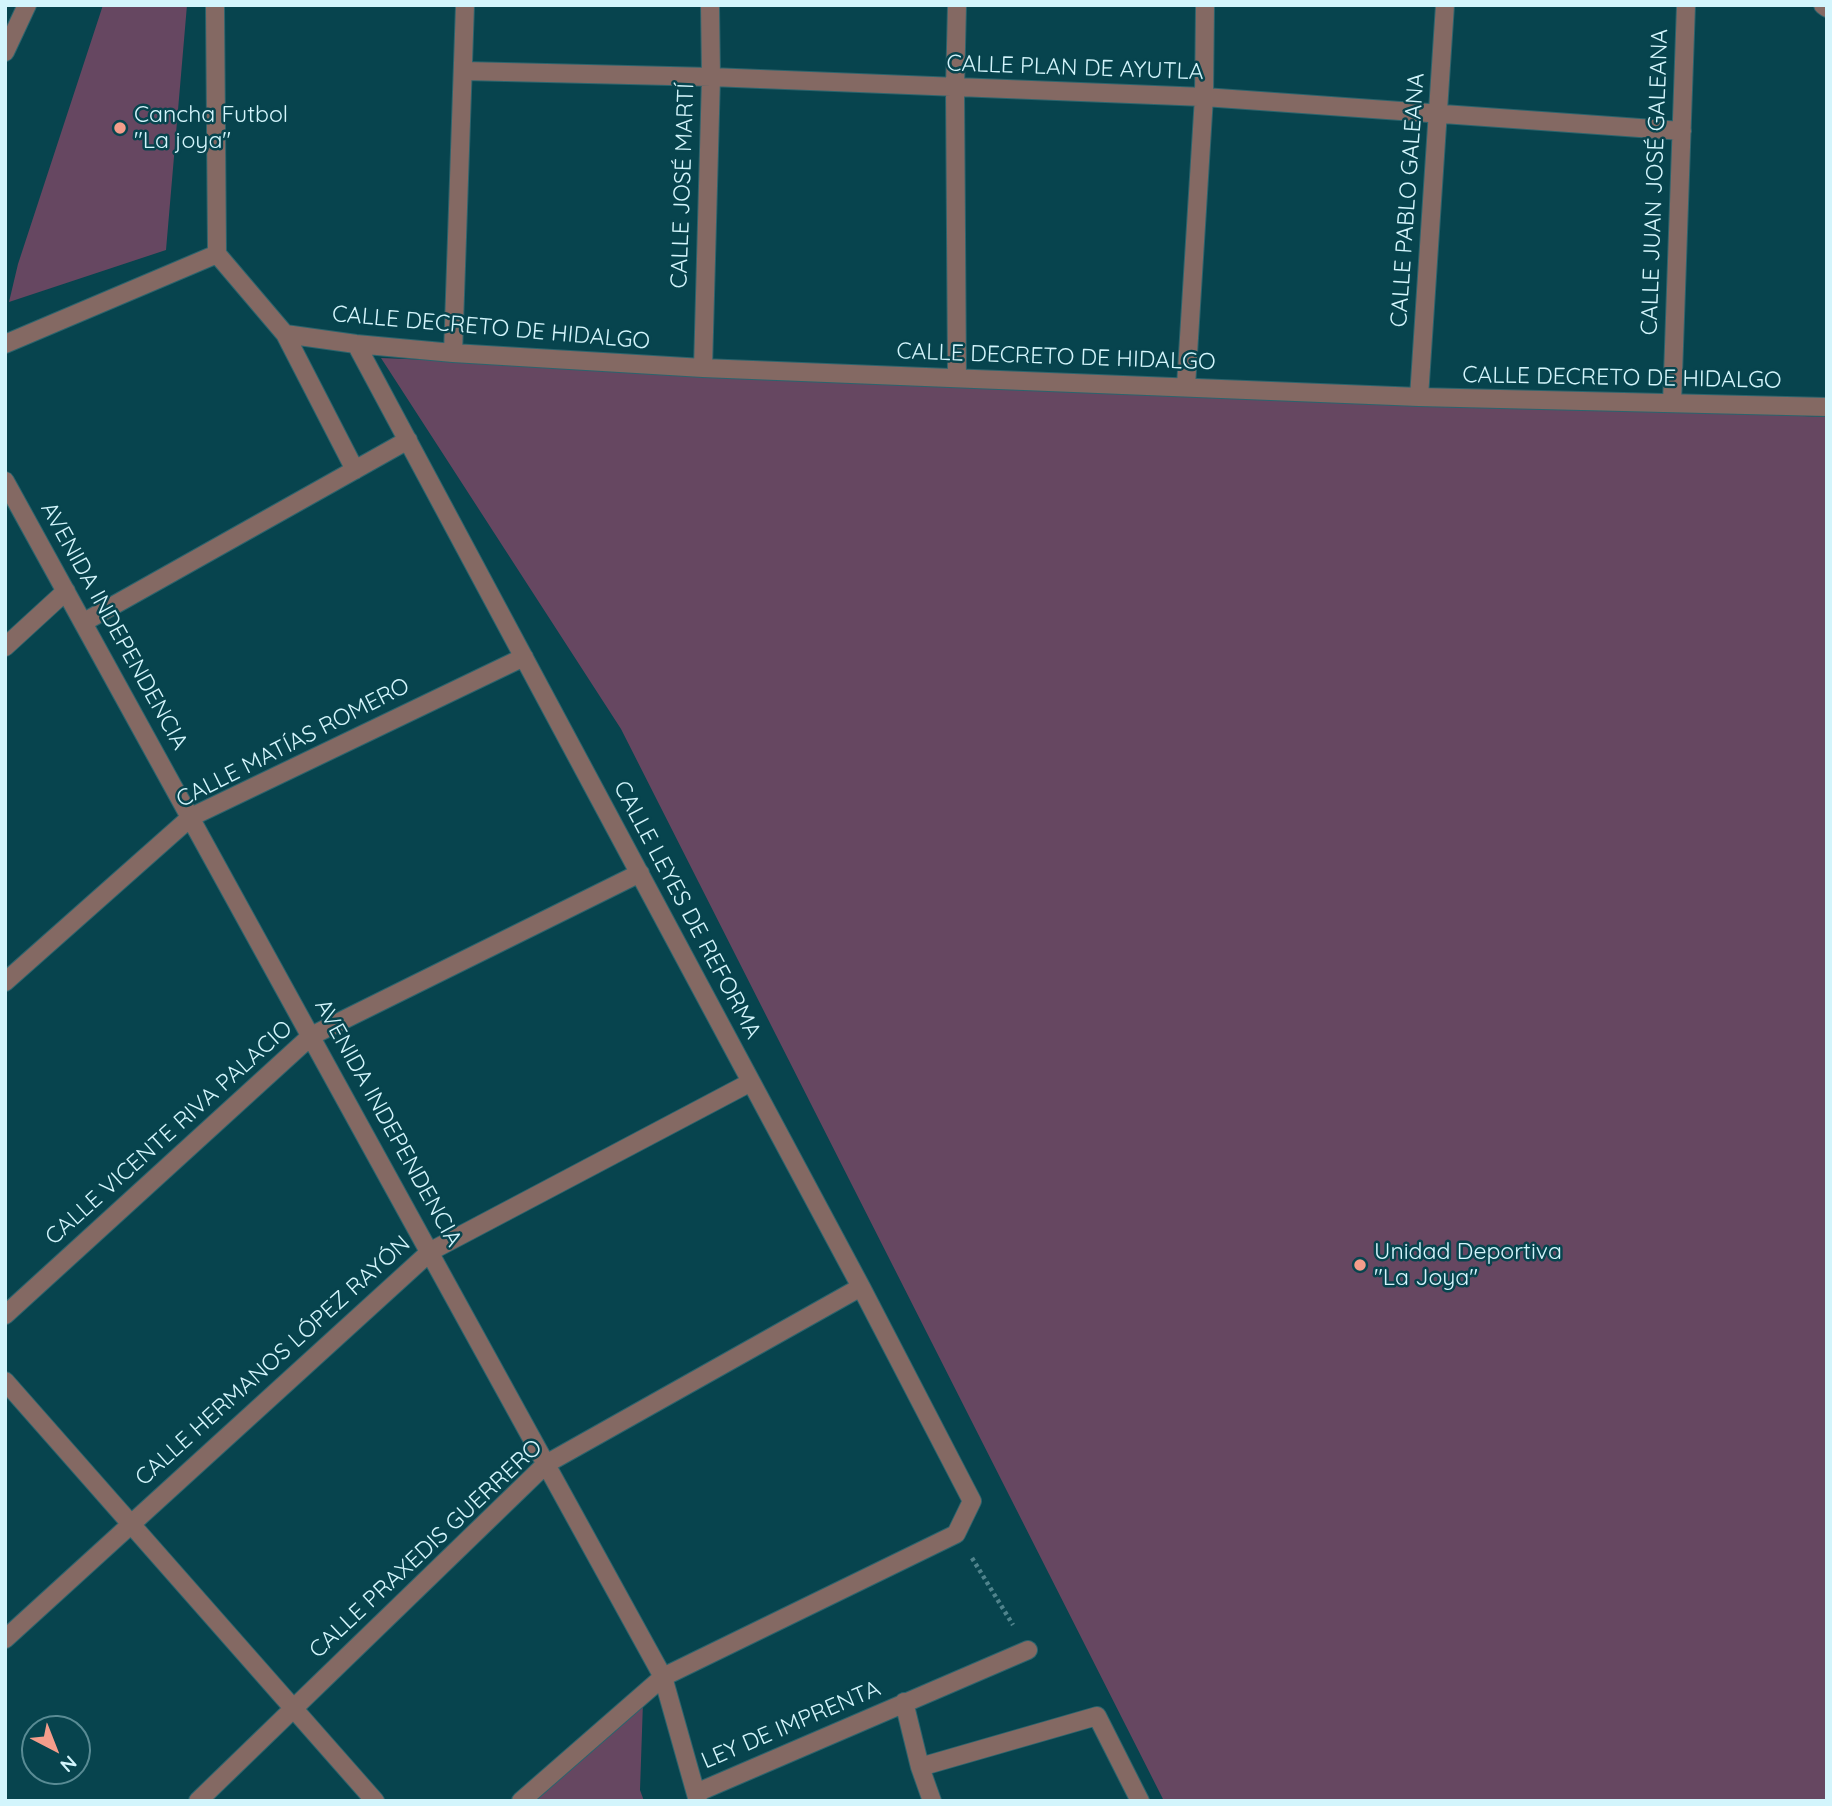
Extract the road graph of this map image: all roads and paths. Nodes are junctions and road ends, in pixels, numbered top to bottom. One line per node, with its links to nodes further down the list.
1 (27, 5): 9 (street)
2 (215, 5): 16 (street)
3 (465, 5): 10 (street)
4 (710, 5): 11 (street, CALLE JOSÉ MARTÍ)
5 (957, 5): 12 (street)
6 (1205, 5): 13 (street)
7 (1445, 5): 14 (street, CALLE PABLO GALEANA)
8 (1686, 5): 15 (street, CALLE JUAN JOSÉ GALEANA)
9 (5, 52)
10 (464, 71): 11 (street, CALLE PLAN DE AYUTLA); 20 (street)
11 (711, 78): 12 (street, CALLE PLAN DE AYUTLA); 21 (street, CALLE JOSÉ MARTÍ)
12 (956, 88): 13 (street, CALLE PLAN DE AYUTLA); 22 (street)
13 (1204, 97): 14 (street, CALLE PLAN DE AYUTLA); 23 (street)
14 (1439, 114): 15 (street, CALLE PLAN DE AYUTLA); 24 (street, CALLE PABLO GALEANA)
15 (1682, 131): 25 (street, CALLE JUAN JOSÉ GALEANA)
16 (217, 254): 17 (street); 18 (street)
17 (285, 334): 19 (street, CALLE DECRETO DE HIDALGO); 28 (street)
18 (5, 344)
19 (356, 344): 20 (street, CALLE DECRETO DE HIDALGO); 27 (street, CALLE LEYES DE REFORMA)
20 (453, 353): 21 (street, CALLE DECRETO DE HIDALGO)
21 (703, 368): 22 (street, CALLE DECRETO DE HIDALGO)
22 (957, 377): 23 (street, CALLE DECRETO DE HIDALGO)
23 (1186, 386): 24 (street, CALLE DECRETO DE HIDALGO)
24 (1419, 397): 25 (street, CALLE DECRETO DE HIDALGO)
25 (1672, 403): 26 (street, CALLE DECRETO DE HIDALGO)
26 (1827, 407)
27 (408, 440): 28 (street); 33 (street, CALLE LEYES DE REFORMA)
28 (355, 470): 31 (street)
29 (5, 481): 30 (street, AVENIDA INDEPENDENCIA)
30 (66, 591): 31 (street, AVENIDA INDEPENDENCIA); 32 (street)
31 (84, 622): 34 (street, AVENIDA INDEPENDENCIA)
32 (5, 647)
33 (524, 657): 34 (street, CALLE MATÍAS ROMERO); 35 (street, CALLE LEYES DE REFORMA)
34 (191, 817): 36 (street, CALLE MATÍAS ROMERO); 37 (street, AVENIDA INDEPENDENCIA)
35 (640, 873): 37 (street, CALLE VICENTE RIVA PALACIO); 38 (street, CALLE LEYES DE REFORMA)
36 (5, 982)
37 (312, 1037): 39 (street, AVENIDA INDEPENDENCIA); 41 (street, CALLE VICENTE RIVA PALACIO)
38 (751, 1082): 39 (street, CALLE HERMANOS LÓPEZ RAYÓN); 40 (street, CALLE LEYES DE REFORMA)
39 (430, 1251): 43 (street, AVENIDA INDEPENDENCIA); 44 (street, CALLE HERMANOS LÓPEZ RAYÓN)
40 (861, 1287): 43 (street, CALLE PRAXEDIS GUERRERO); 45 (street, CALLE LEYES DE REFORMA)
41 (5, 1315)
42 (5, 1381): 44 (street)
43 (546, 1464): 48 (street, AVENIDA INDEPENDENCIA); 50 (street, CALLE PRAXEDIS GUERRERO)
44 (131, 1522): 46 (street, CALLE HERMANOS LÓPEZ RAYÓN); 50 (street)
45 (956, 1534): 47 (path); 48 (street)
46 (5, 1639)
47 (1028, 1650): 49 (street, LEY DE IMPRENTA)
48 (663, 1677): 52 (street, AVENIDA INDEPENDENCIA); 55 (street)
49 (904, 1702): 51 (street); 52 (street, LEY DE IMPRENTA)
50 (294, 1708): 53 (street, CALLE PRAXEDIS GUERRERO); 54 (street)
51 (920, 1766): 56 (street); 57 (street)
52 (696, 1798)
53 (198, 1801)
54 (375, 1801)
55 (521, 1801)
56 (932, 1801)
57 (1140, 1801)

